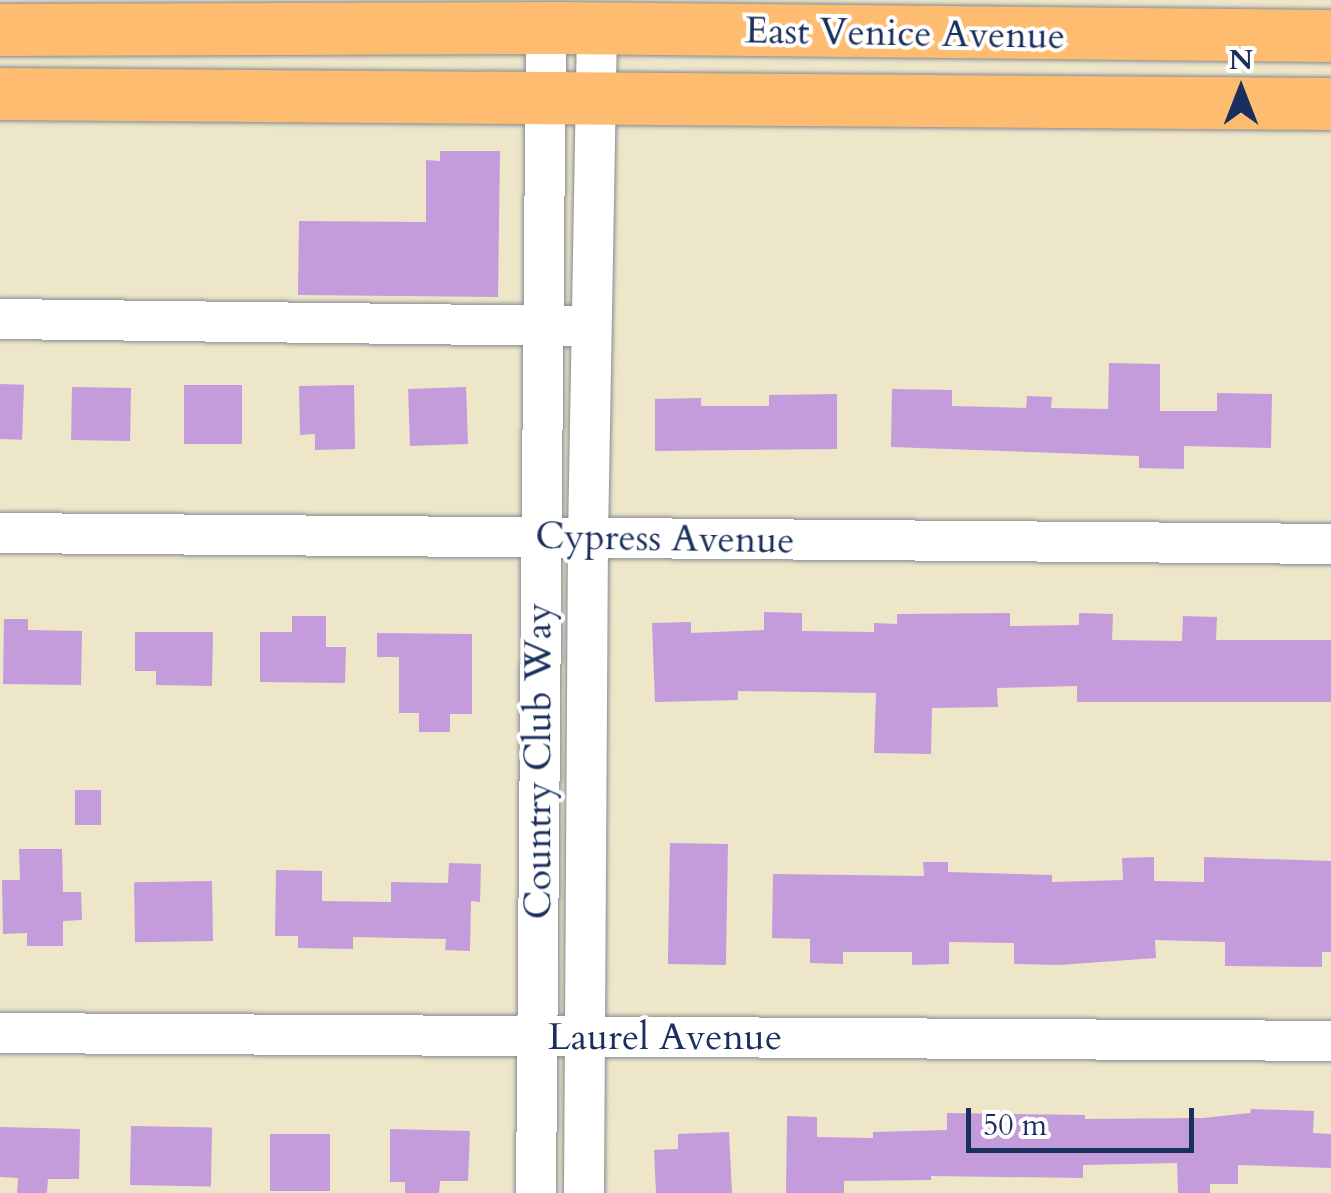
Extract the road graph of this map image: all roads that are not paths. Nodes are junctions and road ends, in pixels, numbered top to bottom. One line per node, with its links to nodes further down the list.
1 (875, 17): 2 (main road, East Venice Avenue); 4 (main road, East Venice Avenue)
2 (1173, 18): 5 (main road, East Venice Avenue)
3 (18, 20): 4 (main road, East Venice Avenue)
4 (571, 28): 7 (street, Country Club Way)
5 (1331, 36)
6 (0, 94): 7 (main road, East Venice Avenue)
7 (571, 98): 8 (main road, East Venice Avenue); 10 (street, Country Club Way); 11 (street, Country Club Way)
8 (1331, 104)
9 (0, 319): 10 (street)
10 (544, 325): 11 (street); 13 (street, Country Club Way)
11 (594, 326): 14 (street, Country Club Way)
12 (0, 533): 13 (street, Cypress Avenue)
13 (539, 538): 14 (street, Cypress Avenue); 17 (street, Country Club Way)
14 (588, 539): 15 (street, Cypress Avenue); 18 (street, Country Club Way)
15 (1331, 544)
16 (0, 1033): 17 (street, Laurel Avenue)
17 (539, 1038): 18 (street, Laurel Avenue); 20 (street, Country Club Way)
18 (585, 1038): 19 (street, Laurel Avenue); 21 (street, Country Club Way)
19 (1331, 1041)
20 (536, 1193)
21 (584, 1193)

